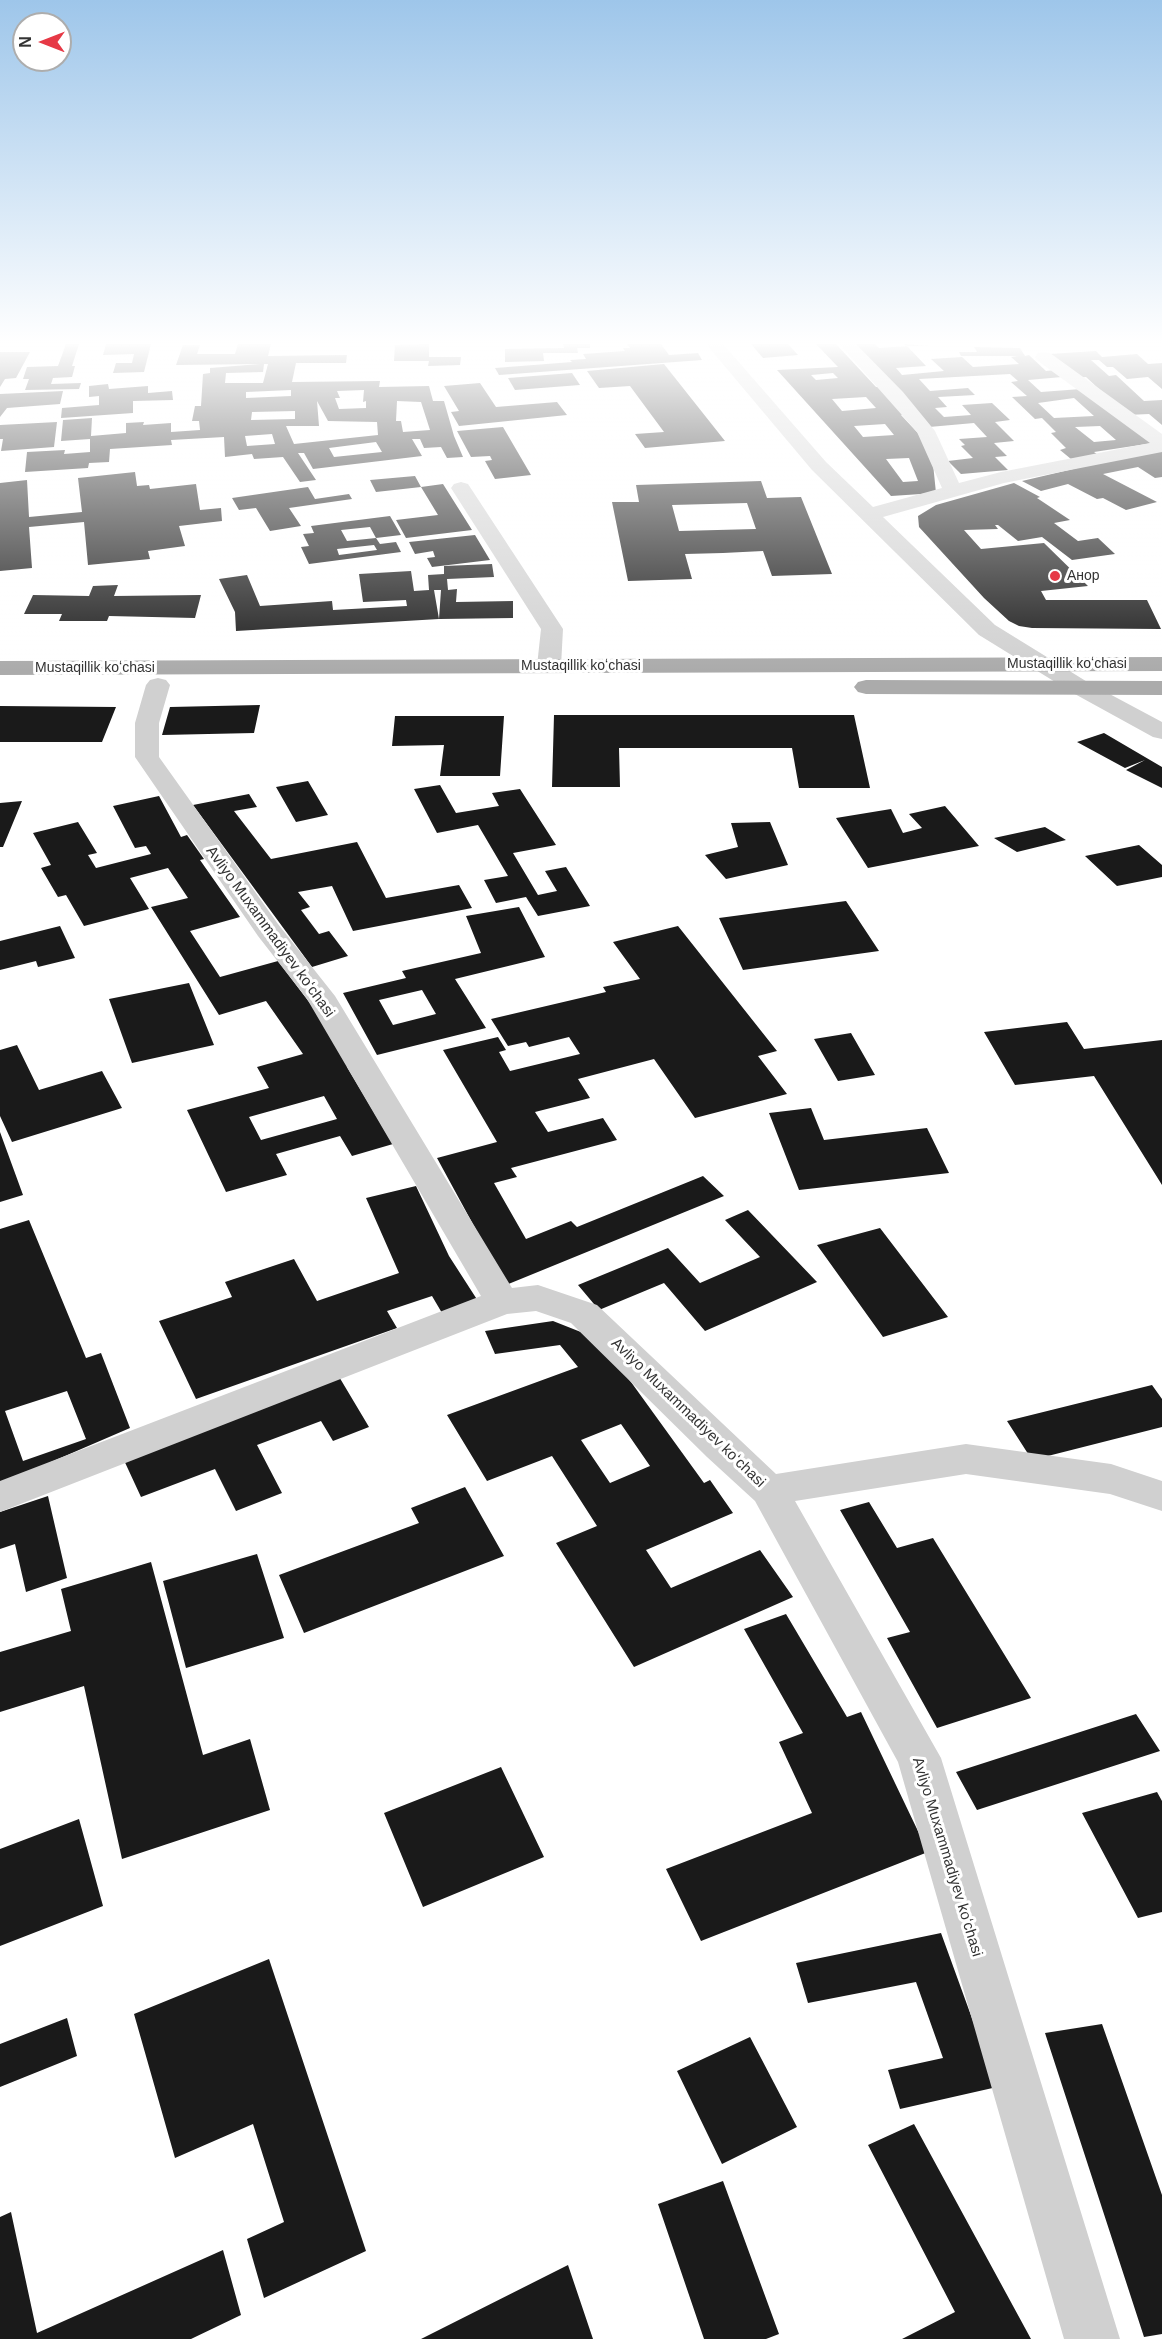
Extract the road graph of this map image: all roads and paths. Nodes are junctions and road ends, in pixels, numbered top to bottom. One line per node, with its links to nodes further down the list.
1 (808, 453): 6 (street)
2 (936, 453): 5 (street)
3 (1119, 453): 5 (street)
4 (461, 488): 9 (street)
5 (953, 491): 6 (street)
6 (868, 515): 7 (street)
7 (1043, 663): 8 (main road, Mustaqillik koʻchasi); 9 (main road, Mustaqillik koʻchasi); 13 (street)
8 (1162, 664)
9 (549, 666): 10 (main road, Mustaqillik koʻchasi)
10 (0, 668)
11 (158, 685): 12 (main road, Mustaqillik koʻchasi); 13 (main road, Mustaqillik koʻchasi); 16 (street, Avliyo Muxammadiyev koʻchasi)
12 (0, 686)
13 (1081, 687): 14 (main road, Mustaqillik koʻchasi); 15 (street)
14 (1162, 688)
15 (1162, 732)
16 (502, 1302): 17 (street, Avliyo Muxammadiyev koʻchasi); 19 (street)
17 (769, 1490): 18 (street); 20 (street, Avliyo Muxammadiyev koʻchasi)
18 (1162, 1496)
19 (0, 1497)
20 (1092, 2339)

